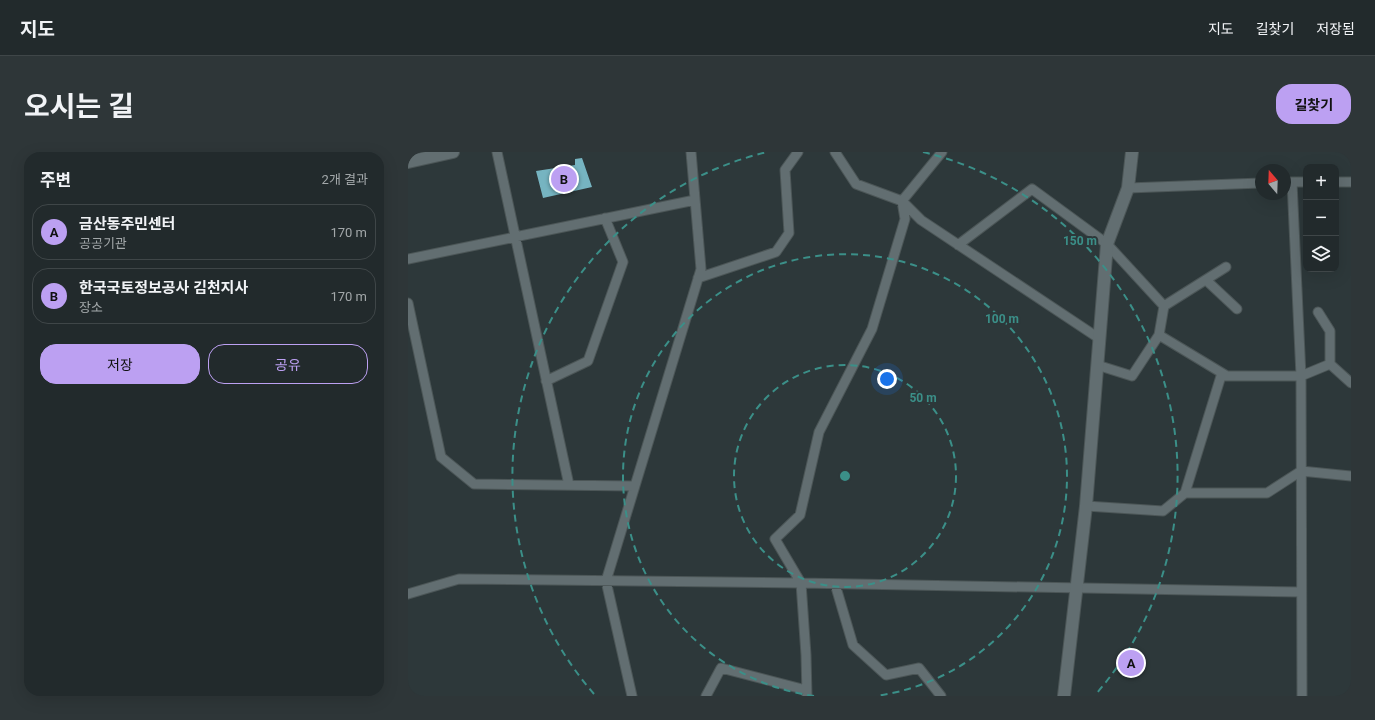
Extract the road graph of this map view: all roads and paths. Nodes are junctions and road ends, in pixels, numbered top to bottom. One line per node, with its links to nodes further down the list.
1 (453, 152): 8 (street)
2 (497, 152): 19 (lane)
3 (691, 152): 15 (lane)
4 (798, 152): 24 (lane)
5 (835, 152): 17 (lane)
6 (942, 152): 17 (lane)
7 (1132, 152): 14 (street)
8 (408, 162)
9 (1291, 182): 10 (lane)
10 (1303, 182)
11 (1339, 182): 12 (lane)
12 (1351, 182)
13 (1255, 183): 14 (lane)
14 (1128, 188): 20 (street)
15 (695, 200): 18 (lane); 24 (lane)
16 (1290, 200): 35 (lane)
17 (902, 201): 21 (lane); 45 (lane)
18 (605, 218): 19 (lane); 36 (lane)
19 (515, 236): 22 (lane); 36 (lane)
20 (1107, 244): 21 (lane); 27 (lane); 31 (street)
21 (958, 245): 31 (lane)
22 (408, 259)
23 (1226, 267): 25 (lane)
24 (698, 278): 41 (lane)
25 (1206, 280): 27 (lane); 28 (lane)
26 (408, 303): 40 (lane)
27 (1164, 306): 30 (lane)
28 (1237, 310)
29 (1318, 312): 32 (lane)
30 (1159, 335): 33 (lane); 34 (lane)
31 (1100, 340): 33 (street)
32 (1330, 364): 35 (lane); 37 (lane)
33 (1098, 366): 43 (street)
34 (1227, 376): 35 (lane); 42 (lane)
35 (1301, 376): 38 (lane)
36 (546, 381): 40 (lane)
37 (1351, 383)
38 (1301, 471): 39 (lane); 42 (lane); 48 (lane)
39 (1351, 476)
40 (569, 485): 41 (lane)
41 (635, 486): 44 (lane)
42 (1185, 493): 43 (lane)
43 (1086, 506): 47 (street)
44 (606, 581): 45 (lane); 49 (lane); 51 (lane)
45 (801, 583): 46 (lane); 50 (lane)
46 (835, 584): 47 (lane); 53 (lane)
47 (1077, 588): 48 (lane); 54 (street)
48 (1302, 592): 55 (lane)
49 (408, 594)
50 (807, 693): 52 (lane)
51 (632, 696)
52 (706, 696)
53 (941, 696)
54 (1064, 696)
55 (1302, 696)

